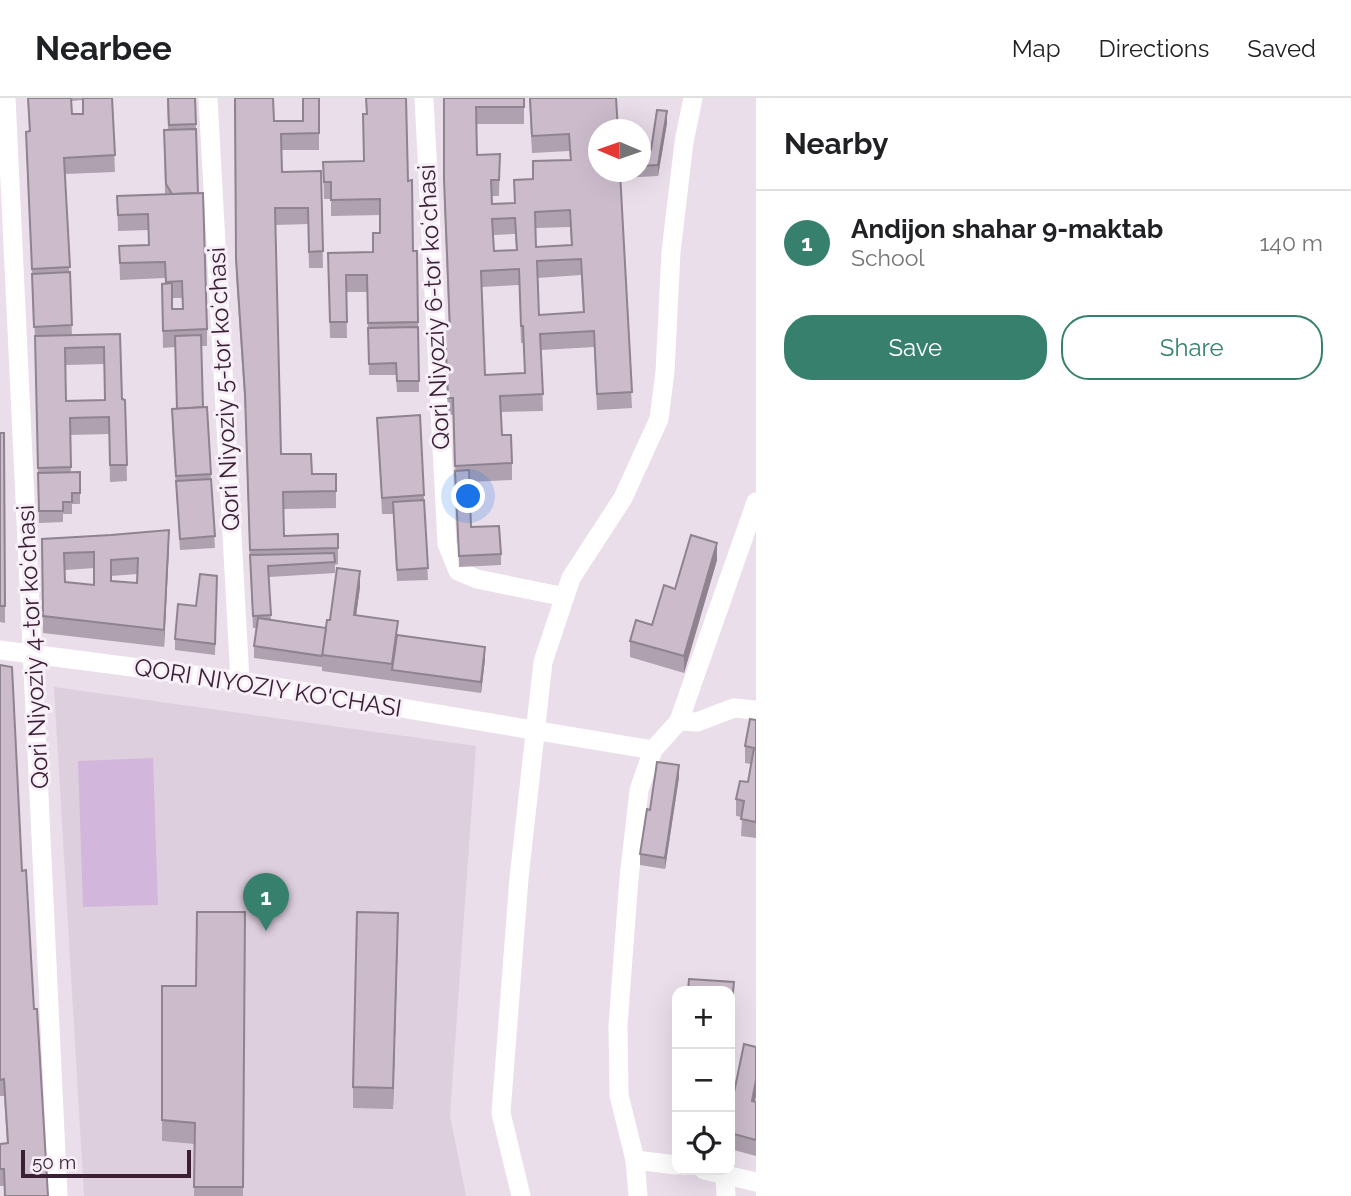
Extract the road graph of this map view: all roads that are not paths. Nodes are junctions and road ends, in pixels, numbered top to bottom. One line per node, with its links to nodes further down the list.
1 (6, 98): 8 (street, Qori Niyoziy 4-tor koʻchasi)
2 (208, 98): 9 (street, Qori Niyoziy 5-tor koʻchasi)
3 (424, 98): 6 (street, Qori Niyoziy 6-tor koʻchasi)
4 (693, 98): 6 (street)
5 (756, 502): 11 (street)
6 (565, 597): 12 (street)
7 (0, 650): 8 (street, QORI NIYOZIY KO'CHASI)
8 (33, 654): 9 (street, QORI NIYOZIY KO'CHASI); 19 (street, Qori Niyoziy 4-tor koʻchasi)
9 (240, 681): 12 (street, QORI NIYOZIY KO'CHASI)
10 (756, 710): 11 (street)
11 (679, 721): 13 (street)
12 (540, 732): 13 (street, QORI NIYOZIY KO'CHASI); 20 (street)
13 (653, 750): 14 (street)
14 (635, 1160): 15 (street); 21 (street)
15 (672, 1164)
16 (725, 1175): 22 (street)
17 (729, 1175): 18 (street)
18 (756, 1182)
19 (58, 1196)
20 (522, 1196)
21 (638, 1196)
22 (726, 1196)

